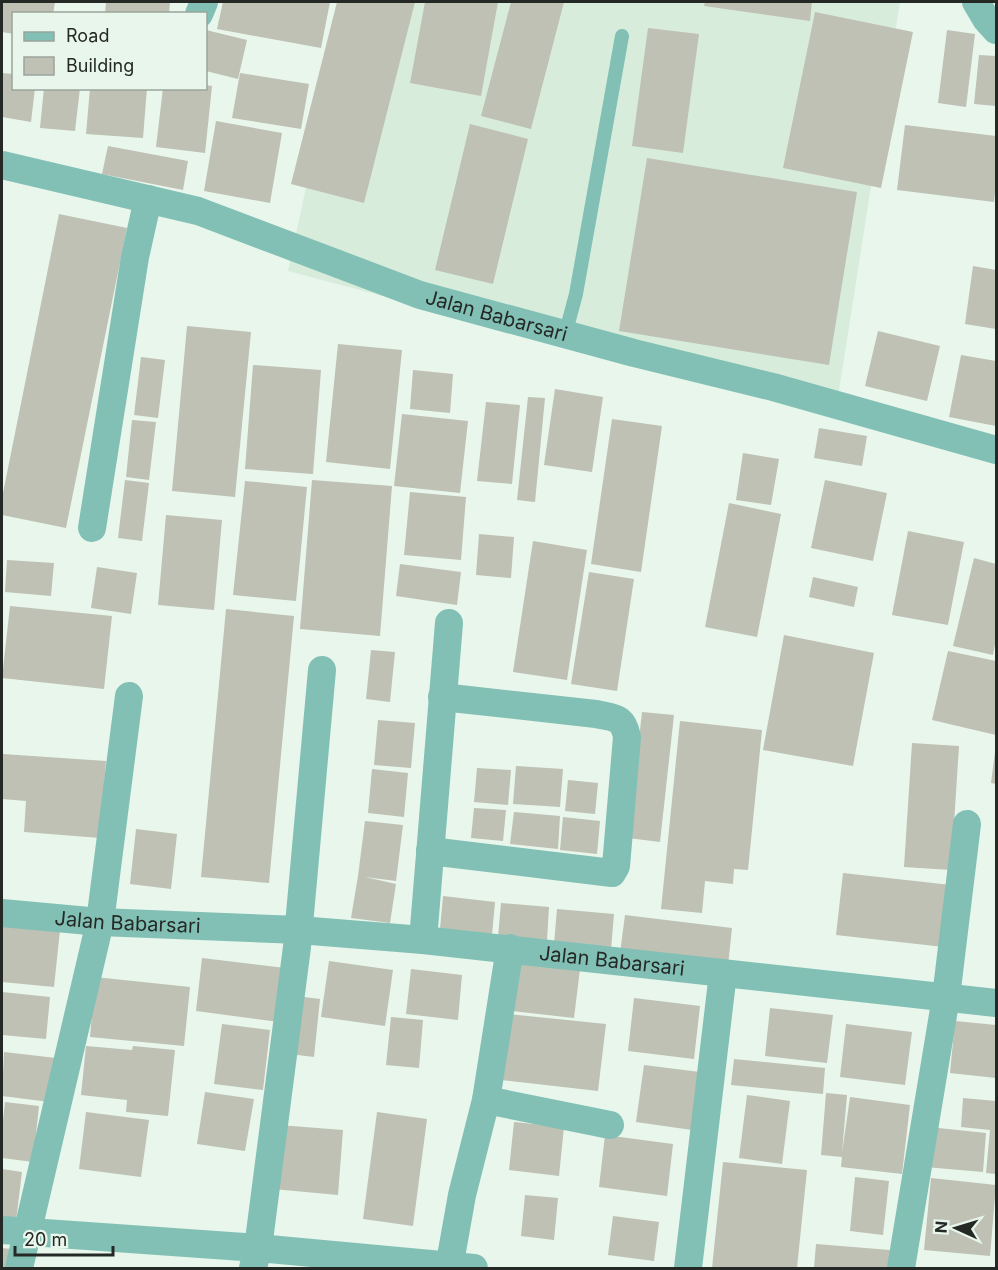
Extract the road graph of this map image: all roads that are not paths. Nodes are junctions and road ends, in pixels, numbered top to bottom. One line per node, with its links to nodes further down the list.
1 (976, 2): 2 (street)
2 (996, 30)
3 (622, 36): 6 (lane)
4 (2, 165): 5 (street, Jalan Babarsari)
5 (148, 200): 6 (street, Jalan Babarsari); 8 (street)
6 (565, 335): 7 (street, Jalan Babarsari)
7 (996, 450)
8 (92, 528)
9 (448, 623): 12 (street)
10 (322, 670): 17 (street)
11 (129, 696): 16 (street)
12 (442, 697): 14 (street); 14 (street)
13 (967, 824): 21 (street)
14 (430, 851): 18 (street)
15 (2, 913): 16 (street, Jalan Babarsari)
16 (100, 922): 17 (street, Jalan Babarsari); 25 (street)
17 (299, 930): 18 (street, Jalan Babarsari); 26 (street)
18 (423, 940): 19 (street, Jalan Babarsari)
19 (510, 948): 20 (street, Jalan Babarsari); 23 (street)
20 (723, 973): 21 (street, Jalan Babarsari); 29 (street)
21 (946, 997): 22 (street, Jalan Babarsari); 30 (street)
22 (996, 1003)
23 (486, 1100): 24 (street); 27 (street)
24 (610, 1125)
25 (14, 1230): 26 (street); 28 (street)
26 (256, 1258): 27 (street)
27 (458, 1268)
28 (19, 1269)
29 (688, 1269)
30 (901, 1269)

